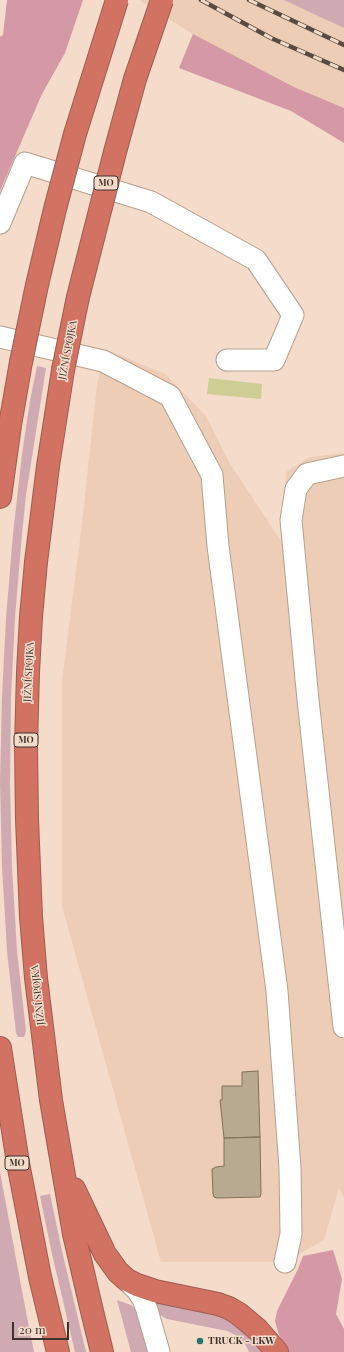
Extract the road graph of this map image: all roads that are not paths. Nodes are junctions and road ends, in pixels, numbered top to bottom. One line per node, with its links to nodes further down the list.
1 (117, 0): 7 (highway, bridge)
2 (162, 0): 10 (highway, JIŽNÍ SPOJKA / MO, bridge)
3 (0, 223): 5 (lane)
4 (0, 337): 11 (lane)
5 (227, 360)
6 (344, 466): 8 (lane)
7 (0, 497)
8 (344, 1028)
9 (0, 1048): 14 (highway, MO)
10 (60, 1160): 12 (highway); 15 (highway, JIŽNÍ SPOJKA / MO)
11 (285, 1262)
12 (127, 1280): 13 (lane); 16 (highway)
13 (159, 1348)
14 (58, 1352)
15 (102, 1352)
16 (277, 1352)

